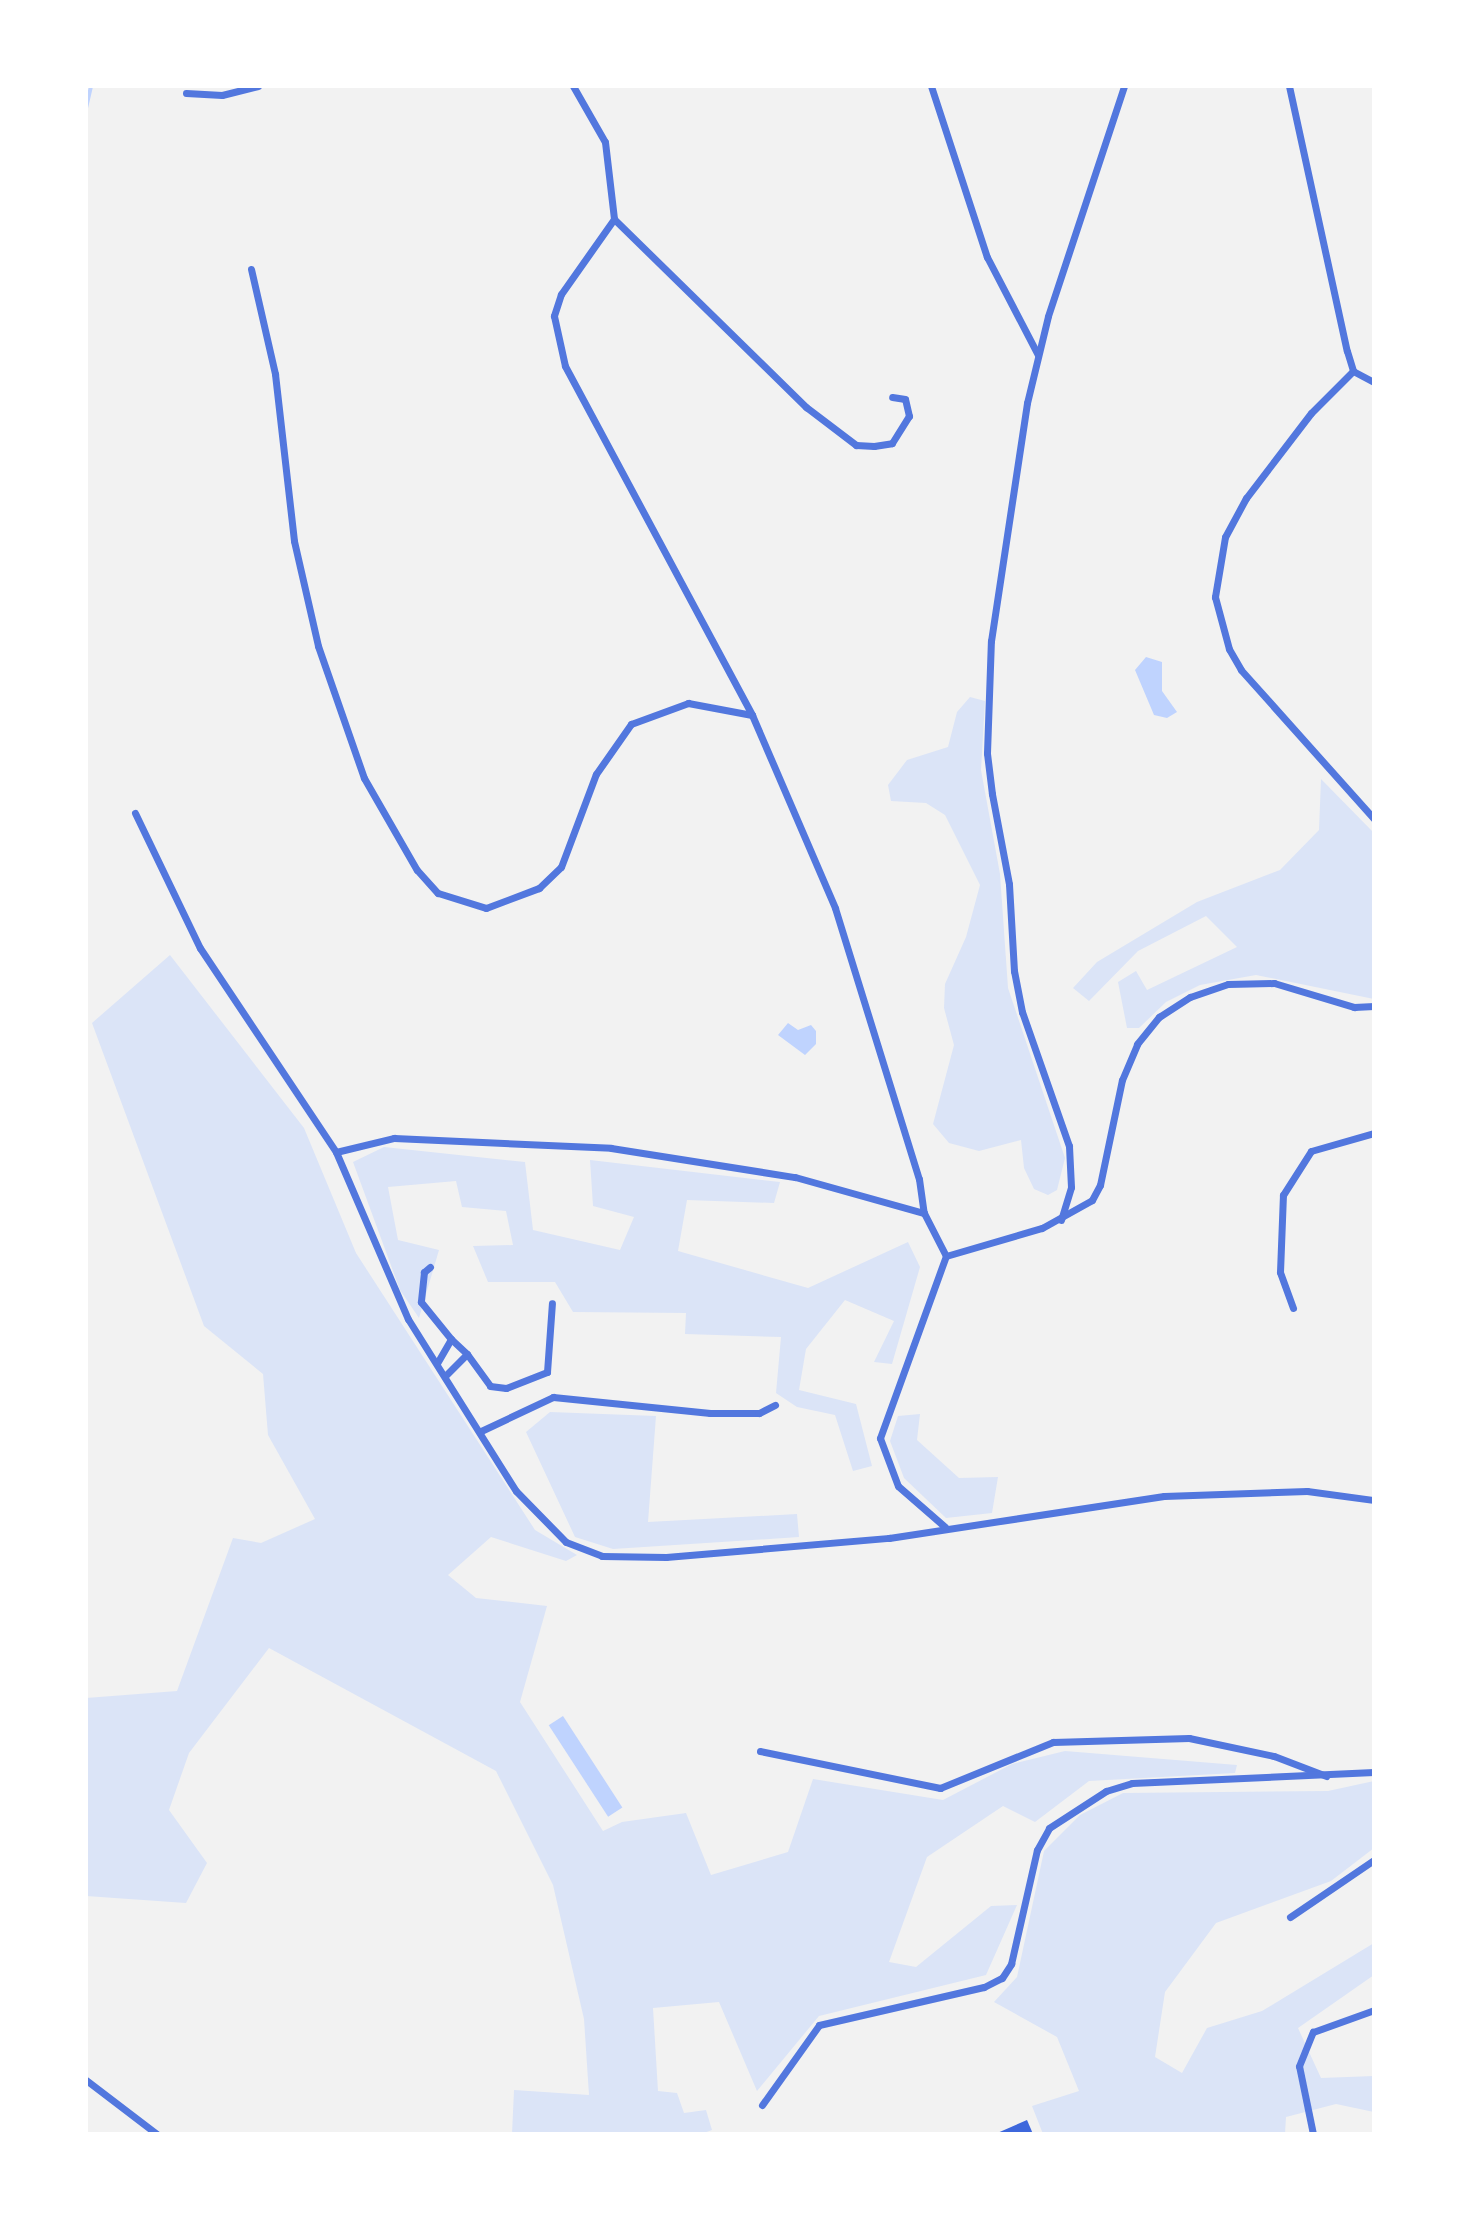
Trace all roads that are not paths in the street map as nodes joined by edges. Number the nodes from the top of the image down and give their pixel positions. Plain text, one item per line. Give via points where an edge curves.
1 (258, 86) edge
2 (573, 86) edge
3 (931, 86) edge
4 (1124, 86) edge
5 (1289, 86) edge
6 (186, 93) dead end
7 (614, 219) junction
8 (251, 269) dead end
9 (1038, 356) junction
10 (1353, 371) junction
11 (1374, 382) edge
12 (892, 397) dead end
13 (752, 715) junction
14 (135, 813) dead end
15 (1374, 819) edge
16 (1374, 1006) edge
17 (1374, 1133) edge
18 (336, 1152) junction
19 (924, 1213) junction
20 (1061, 1220) junction
21 (946, 1256) junction
22 (430, 1267) dead end
23 (552, 1303) dead end
24 (1293, 1308) dead end
25 (451, 1339) junction
26 (467, 1354) junction
27 (437, 1363) junction
28 (445, 1376) junction
29 (775, 1405) dead end
30 (481, 1431) junction
31 (1374, 1500) edge
32 (945, 1527) junction
33 (760, 1751) dead end
34 (1374, 1772) edge
35 (1329, 1777) junction
36 (1374, 1860) edge
37 (1290, 1917) dead end
38 (1374, 2010) edge
39 (86, 2080) edge
40 (762, 2105) dead end
41 (157, 2134) edge
42 (1313, 2134) edge

1 - 6 street via 222,95
2 - 7 street via 605,142
3 - 9 street via 987,257
4 - 9 street
5 - 10 street
7 - 12 street via 806,407 856,445 892,443 902,431 911,405
7 - 13 street via 561,294 554,316 565,366
8 - 13 street via 275,374 294,541 318,646 364,778 417,870 438,893 486,908 539,888 561,867 596,774 631,724 688,703
9 - 20 street via 991,641 987,753 1022,1012 1069,1146 1071,1187
10 - 11 street
10 - 15 street via 1311,413 1246,498 1225,537 1215,597 1229,649 1241,670
13 - 19 street via 835,908 919,1179
14 - 18 street via 200,948
16 - 20 street via 1354,1007 1274,983 1228,984 1190,997 1159,1017 1137,1044 1122,1080 1100,1185 1086,1206
17 - 24 street via 1311,1151 1283,1195 1280,1272
18 - 19 street via 394,1138 611,1148 795,1177
18 - 27 street via 378,1260
19 - 21 street
20 - 21 street
21 - 32 street via 880,1438 898,1486
22 - 25 street via 424,1272 421,1302
23 - 26 street via 547,1372 506,1388 490,1386
25 - 26 street
25 - 27 street
26 - 28 street
27 - 28 street
28 - 30 street
29 - 30 street via 759,1413 710,1413 553,1397
30 - 32 street via 545,1526 566,1542 602,1556 666,1557 832,1544
31 - 32 street via 1307,1491 1164,1496
33 - 35 street via 940,1788 1053,1742 1189,1738 1274,1756
34 - 35 street
35 - 40 street via 1132,1783 1070,1811 1049,1828 1037,1850 1011,1964 1002,1978 984,1987 819,2025
36 - 37 street
38 - 42 street via 1313,2032 1299,2066
39 - 41 street

